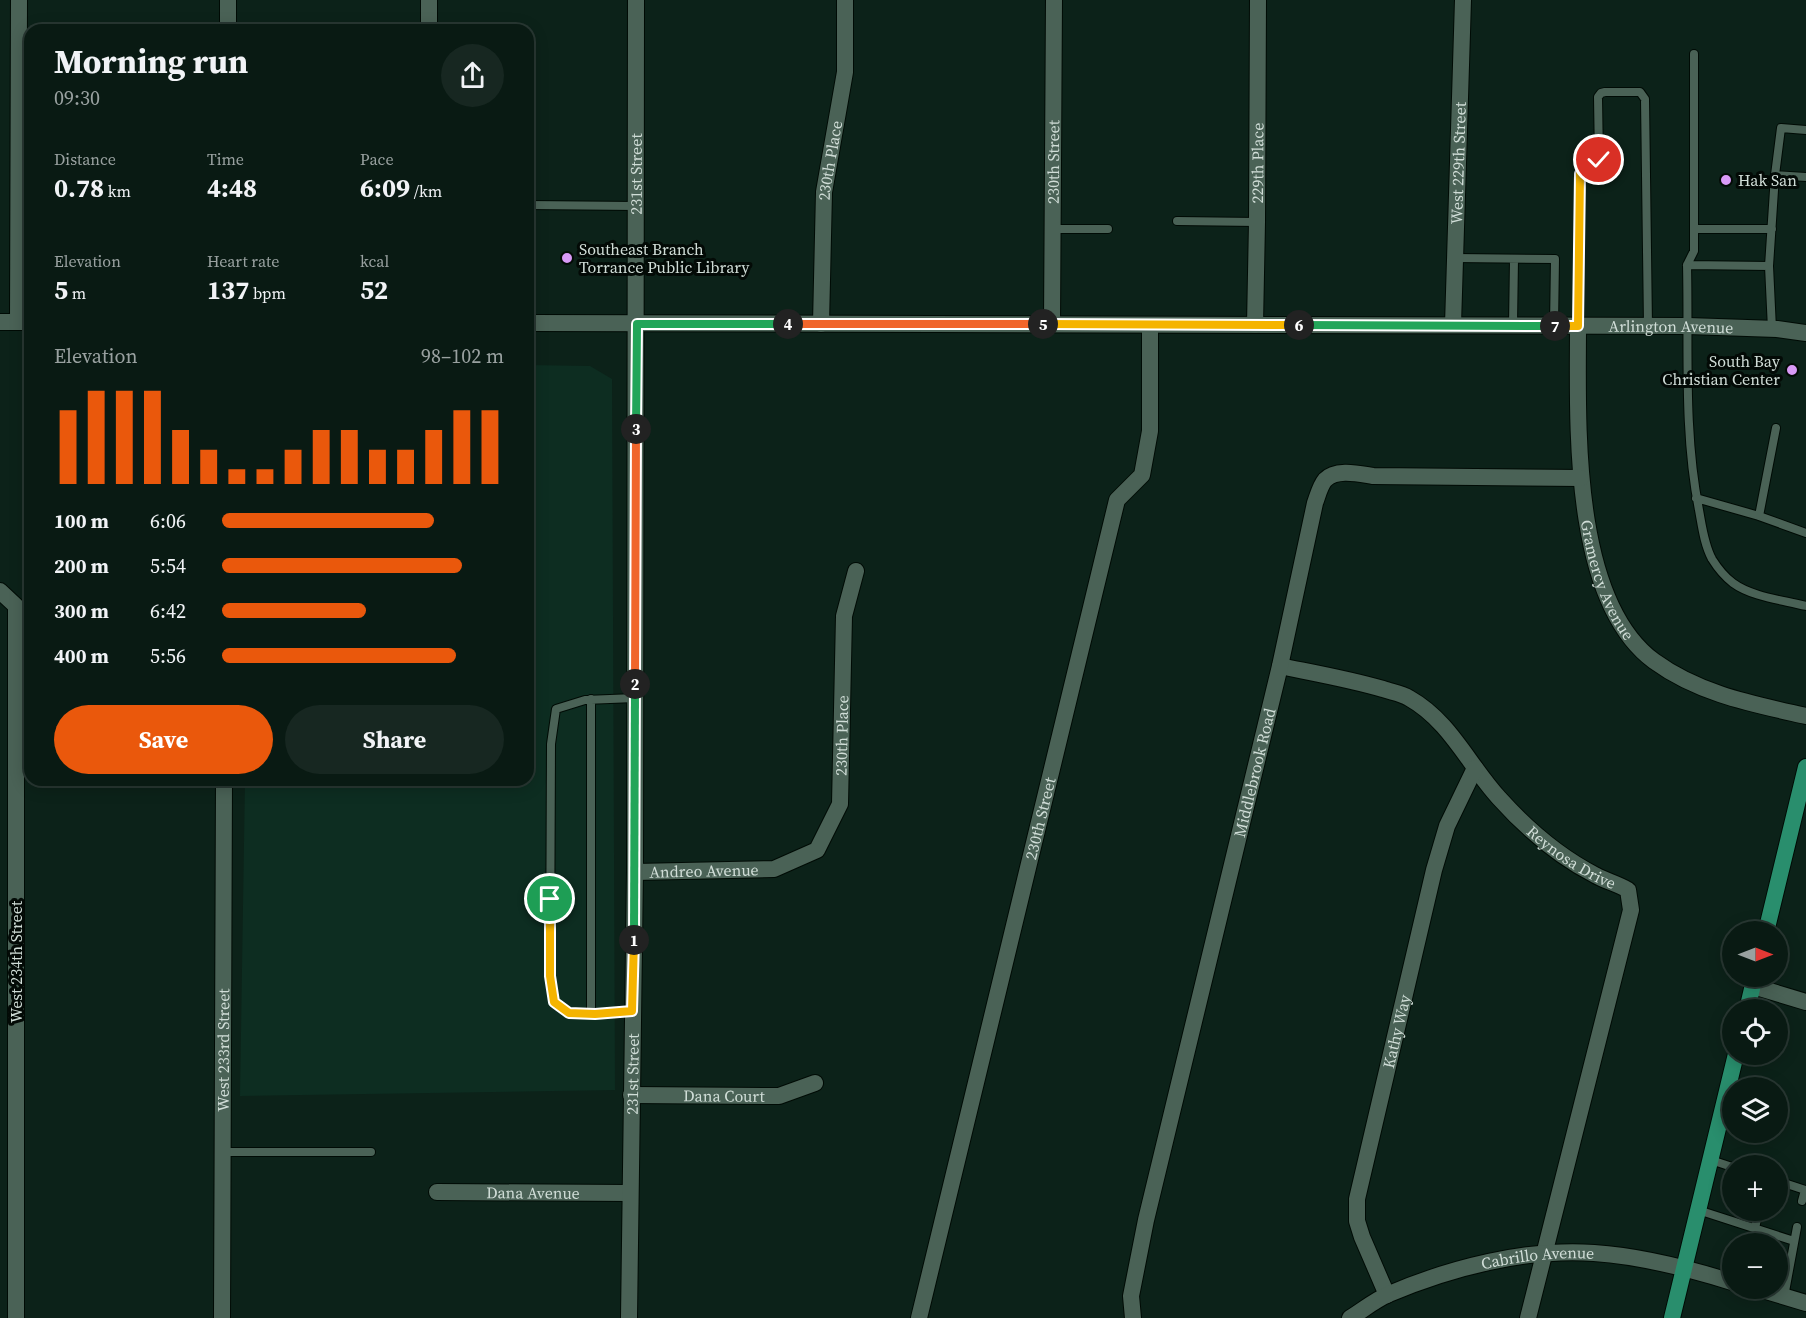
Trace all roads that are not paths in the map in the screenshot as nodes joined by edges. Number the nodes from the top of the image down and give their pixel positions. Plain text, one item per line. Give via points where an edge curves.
1 (19, 0) edge
2 (228, 0) edge
3 (429, 0) edge
4 (636, 0) edge
5 (846, 0) edge
6 (1054, 0) edge
7 (1258, 0) edge
8 (1462, 0) edge
9 (228, 24) edge
10 (429, 24) edge
11 (1694, 54) dead end
12 (1806, 130) edge
13 (1775, 175) junction
14 (1806, 177) edge
15 (24, 205) edge
16 (534, 205) edge
17 (637, 206) junction
18 (1177, 221) dead end
19 (1257, 222) junction
20 (1053, 229) junction
21 (1108, 229) dead end
22 (1694, 229) junction
23 (1772, 229) junction
24 (1455, 258) junction
25 (1514, 259) junction
26 (1687, 265) junction
27 (1769, 266) junction
28 (0, 322) edge
29 (24, 322) edge
30 (534, 323) edge
31 (637, 324) junction
32 (821, 324) junction
33 (1052, 324) junction
34 (1150, 325) junction
35 (1255, 325) junction
36 (1453, 325) junction
37 (1513, 325) junction
38 (1554, 326) junction
39 (1578, 326) junction
40 (1648, 326) junction
41 (1689, 326) junction
42 (1772, 329) junction
43 (1806, 333) edge
44 (1776, 428) dead end
45 (1581, 478) junction
46 (1696, 498) junction
47 (1760, 516) junction
48 (1806, 533) edge
49 (856, 571) dead end
50 (0, 591) edge
51 (1806, 606) edge
52 (1281, 666) junction
53 (635, 698) junction
54 (591, 699) junction
55 (1806, 716) edge
56 (1806, 767) edge
57 (1474, 768) junction
58 (224, 786) edge
59 (774, 869) joint
60 (635, 872) junction
61 (1769, 921) edge
62 (1769, 987) edge
63 (1806, 1002) edge
64 (632, 1011) junction
65 (591, 1013) junction
66 (1733, 1065) edge
67 (815, 1083) dead end
68 (631, 1095) junction
69 (222, 1152) junction
70 (370, 1152) dead end
71 (1711, 1160) junction
72 (1722, 1164) edge
73 (1788, 1184) edge
74 (437, 1192) dead end
75 (629, 1193) junction
76 (1802, 1202) dead end
77 (1698, 1210) junction
78 (1757, 1221) edge
79 (1797, 1227) dead end
80 (1755, 1228) junction
81 (1794, 1241) junction
82 (1544, 1253) junction
83 (1684, 1268) junction
84 (1788, 1275) edge
85 (1722, 1279) edge
86 (1387, 1294) junction
87 (1788, 1298) edge
88 (1806, 1303) edge
89 (16, 1318) edge
90 (222, 1318) edge
91 (629, 1318) edge
92 (919, 1318) edge
93 (1133, 1318) edge
94 (1350, 1318) edge
95 (1528, 1318) edge
96 (1672, 1318) edge

1 - 15 street
2 - 9 street
3 - 10 street
4 - 17 street, 231st Street
5 - 32 street, 230th Place via 845,72 824,192
6 - 20 street, 230th Street
7 - 19 street, 229th Place
8 - 24 street, West 229th Street
11 - 22 lane
12 - 13 lane via 1781,128
13 - 14 lane
13 - 23 lane
15 - 29 street
16 - 17 lane
17 - 31 street, 231st Street
18 - 19 lane
19 - 35 street, 229th Place
20 - 21 lane
20 - 33 street, 230th Street
22 - 23 lane
22 - 26 lane via 1694,251
23 - 27 lane
24 - 25 lane
24 - 36 street, West 229th Street
25 - 37 lane
25 - 38 lane via 1555,259
26 - 27 lane
26 - 41 lane
27 - 42 lane
28 - 29 street
30 - 31 street, Arlington Avenue
31 - 32 street, Arlington Avenue
31 - 53 street, 231st Street
32 - 33 street, Arlington Avenue
33 - 34 street, Arlington Avenue
34 - 35 street, Arlington Avenue
34 - 92 street, 230th Street via 1150,432 1142,475 1117,500
35 - 36 street, Arlington Avenue
36 - 37 street, Arlington Avenue
37 - 38 street, Arlington Avenue
38 - 39 street, Arlington Avenue
39 - 40 street, Arlington Avenue
39 - 40 lane via 1580,174 1599,160 1598,97 1605,92 1640,92 1645,99
39 - 45 street, Gramercy Avenue
40 - 41 street, Arlington Avenue
41 - 42 street, Arlington Avenue
41 - 46 lane via 1689,410
42 - 43 street, Arlington Avenue
44 - 47 lane
45 - 52 street, Middlebrook Road via 1355,473 1330,476 1323,482 1315,502
45 - 55 street, Gramercy Avenue via 1602,584 1630,639 1653,660 1706,690
46 - 47 lane
46 - 51 lane via 1705,541 1720,571 1747,591
47 - 48 lane
49 - 59 street, 230th Place via 844,616 840,804 817,850
50 - 89 street, West 234th Street via 16,606
52 - 57 street, Reynosa Drive via 1407,696 1447,728
52 - 93 street, Middlebrook Road via 1144,1230 1131,1296
53 - 54 lane
53 - 60 street, 231st Street
54 - 65 lane
54 - 65 lane via 556,709 551,744 550,941 554,1002 569,1013
56 - 61 main road
57 - 82 street, Reynosa Drive via 1528,827 1595,875 1628,890 1630,899 1631,910
57 - 86 street, Kathy Way via 1447,826 1434,870 1357,1199 1362,1238
58 - 69 street, West 233rd Street
59 - 60 street, Andreo Avenue
60 - 64 street, 231st Street
62 - 63 street
64 - 65 lane
64 - 68 street, 231st Street
66 - 71 main road
67 - 68 street, Dana Court via 778,1096
68 - 75 street, 231st Street
69 - 70 lane
69 - 90 street, West 233rd Street
71 - 72 lane
71 - 77 main road
73 - 76 lane via 1804,1190
74 - 75 street, Dana Avenue
75 - 91 street, 231st Street
77 - 80 lane
77 - 83 main road
78 - 80 lane
79 - 81 lane
80 - 81 lane
81 - 84 lane
82 - 83 street, Cabrillo Avenue via 1635,1257
82 - 86 street, Cabrillo Avenue via 1498,1260
82 - 95 street, Reynosa Drive
83 - 85 street, Cabrillo Avenue
83 - 96 main road
86 - 94 street, Cabrillo Avenue
87 - 88 street

